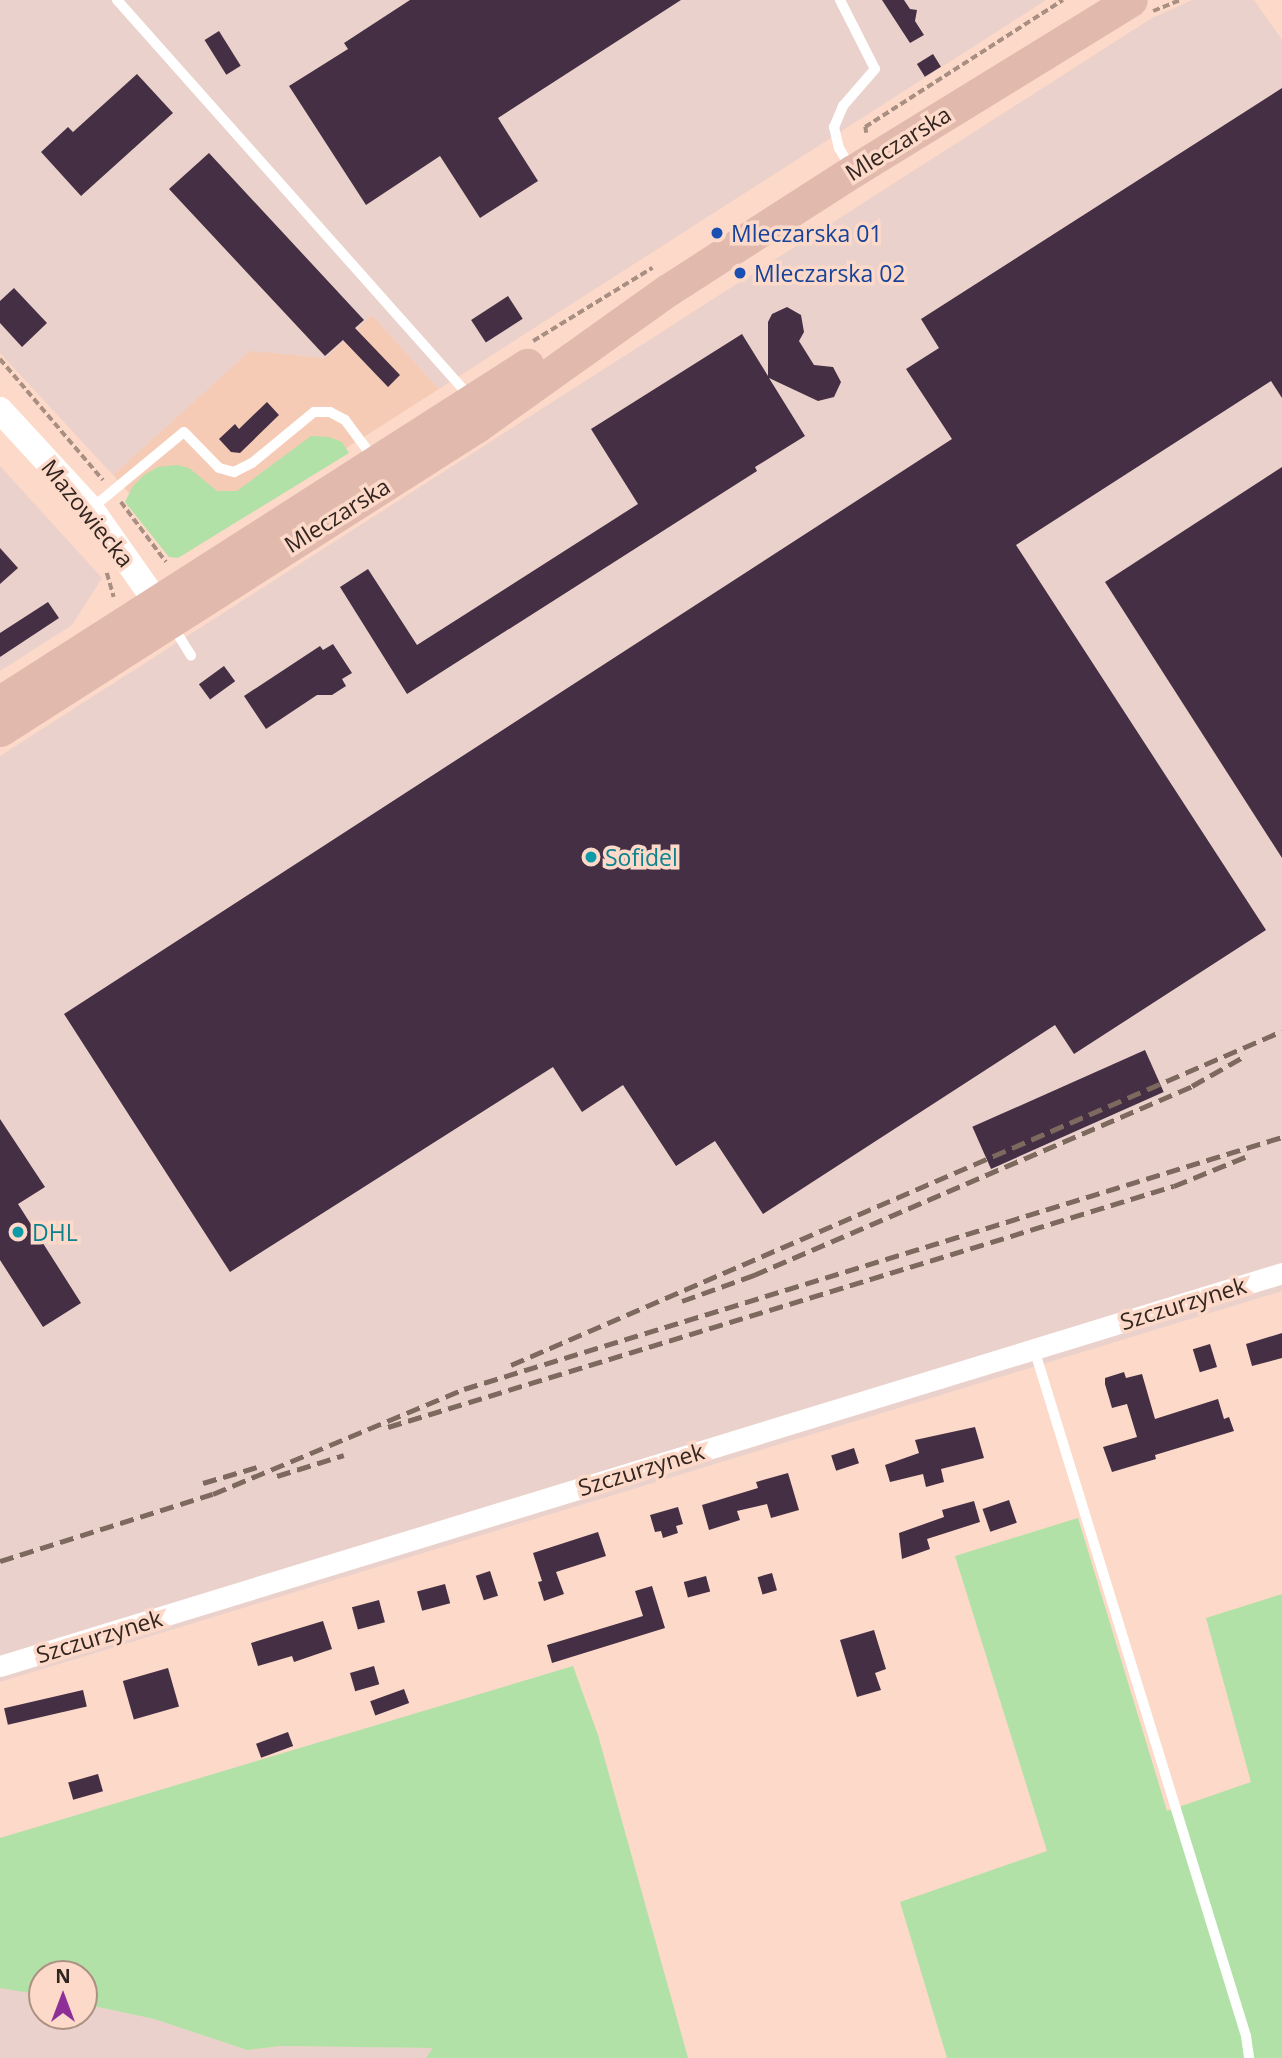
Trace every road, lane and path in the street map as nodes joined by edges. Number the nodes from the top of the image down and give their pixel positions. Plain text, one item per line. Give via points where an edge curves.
1 (117, 0) edge
2 (840, 0) edge
3 (1063, 0) edge
4 (1131, 0) edge
5 (866, 135) dead end
6 (853, 171) junction
7 (668, 290) junction
8 (0, 359) edge
9 (472, 400) junction
10 (0, 410) edge
11 (383, 471) junction
12 (113, 491) junction
13 (91, 509) junction
14 (104, 561) dead end
15 (166, 562) dead end
16 (114, 597) dead end
17 (163, 611) junction
18 (191, 655) dead end
19 (0, 702) edge
20 (0, 730) edge
21 (1282, 1273) edge
22 (1034, 1349) junction
23 (0, 1666) edge
24 (1249, 2058) edge

1 - 9 lane
2 - 6 lane via 875,68 843,106 834,127 839,148
3 - 5 path via 864,127
4 - 6 main road, Mleczarska
6 - 7 main road, Mleczarska
7 - 9 main road, Mleczarska via 525,365
7 - 11 main road, Mleczarska via 477,426
8 - 12 path
9 - 11 main road, Mleczarska
10 - 13 street, Mazowiecka
11 - 12 lane via 345,420 330,412 314,412 252,463 234,472 219,468 184,432
11 - 17 main road, Mleczarska
12 - 13 lane
12 - 15 path
13 - 17 street, Mazowiecka
14 - 16 path
17 - 18 lane
17 - 19 main road, Mleczarska
17 - 20 main road, Mleczarska
21 - 22 street, Szczurzynek
22 - 23 street, Szczurzynek
22 - 24 lane via 1246,2036

